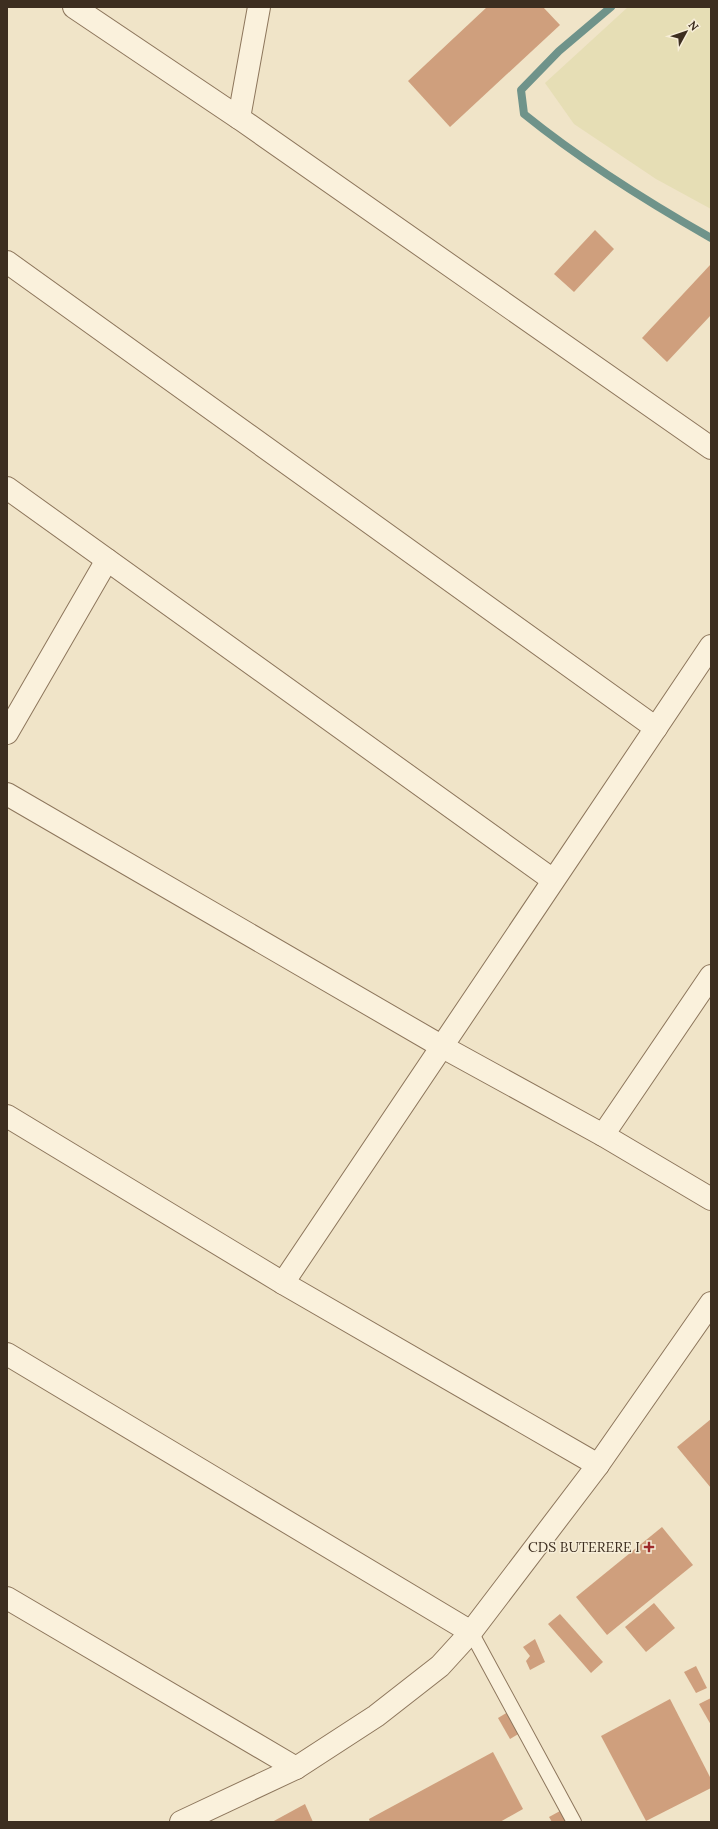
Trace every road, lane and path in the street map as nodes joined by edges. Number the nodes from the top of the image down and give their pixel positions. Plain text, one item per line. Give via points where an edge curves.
1 (74, 7) edge
2 (259, 7) edge
3 (239, 118) junction
4 (7, 262) edge
5 (711, 448) edge
6 (7, 488) edge
7 (107, 560) junction
8 (711, 646) edge
9 (656, 728) junction
10 (7, 732) edge
11 (7, 794) edge
12 (553, 880) junction
13 (711, 976) edge
14 (441, 1046) junction
15 (7, 1116) edge
16 (603, 1135) junction
17 (711, 1199) edge
18 (283, 1283) junction
19 (711, 1303) edge
20 (7, 1354) edge
21 (598, 1465) junction
22 (7, 1598) edge
23 (471, 1632) junction
24 (296, 1768) junction
25 (180, 1822) edge
26 (574, 1822) edge

1 - 3 street
2 - 3 street
3 - 5 street
4 - 9 street
6 - 7 street
7 - 10 street
7 - 12 street
8 - 9 street
9 - 12 street
11 - 14 street
12 - 14 street
13 - 16 street
14 - 16 street
14 - 18 street
15 - 18 street
16 - 17 street
18 - 21 street
19 - 21 street
20 - 23 street
21 - 23 street
22 - 24 street
23 - 24 street via 440,1666 388,1707
23 - 26 lane
24 - 25 street

